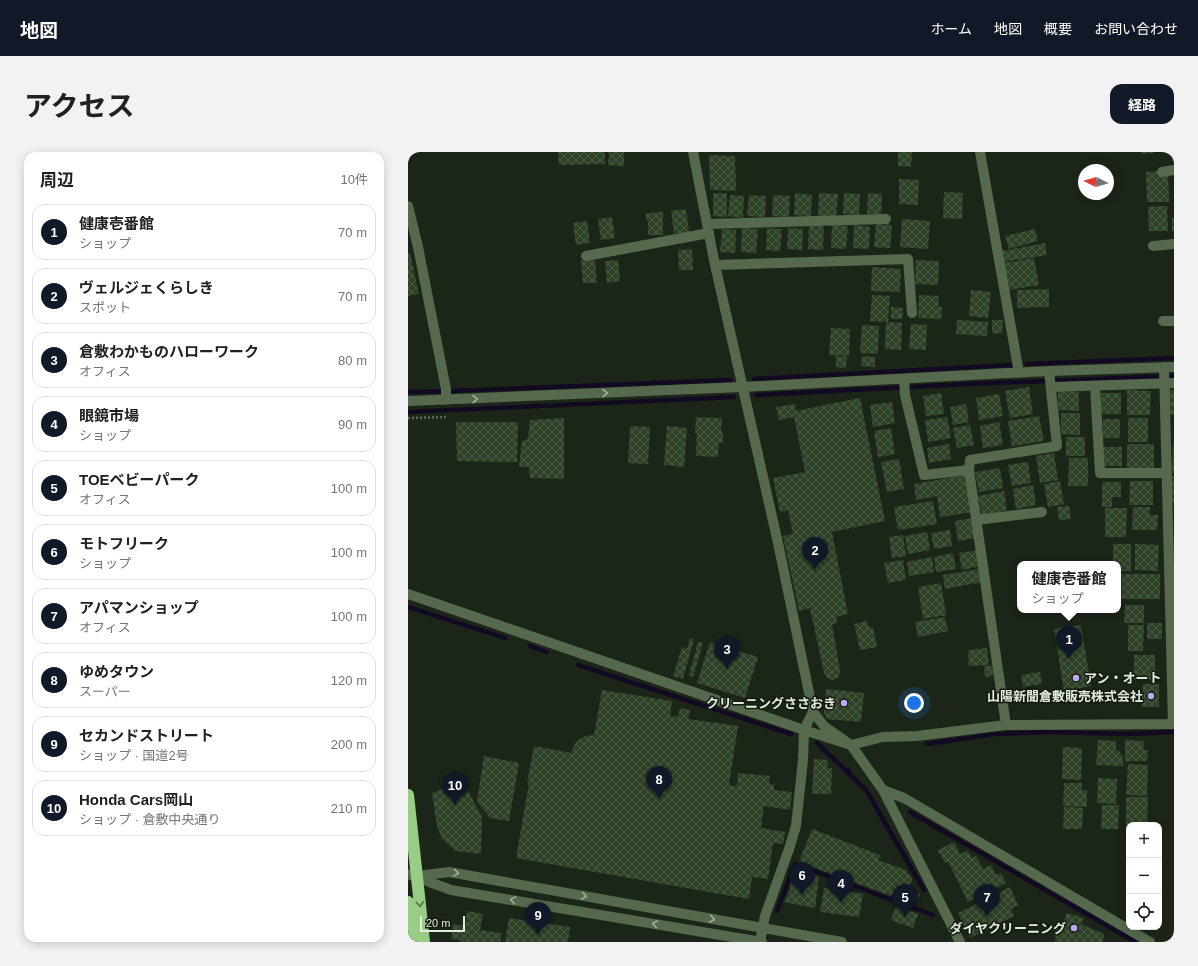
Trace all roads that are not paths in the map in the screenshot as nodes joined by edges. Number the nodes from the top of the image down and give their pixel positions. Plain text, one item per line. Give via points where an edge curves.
1 (693, 152) edge
2 (980, 152) edge
3 (1174, 170) edge
4 (1162, 172) dead end
5 (408, 206) edge
6 (886, 219) dead end
7 (708, 229) junction
8 (1174, 244) edge
9 (1153, 246) dead end
10 (586, 256) dead end
11 (715, 265) junction
12 (912, 313) dead end
13 (1163, 321) dead end
14 (1174, 321) edge
15 (1020, 373) junction
16 (1168, 375) edge
17 (1050, 380) junction
18 (904, 385) junction
19 (1095, 386) junction
20 (742, 387) junction
21 (446, 394) junction
22 (408, 401) edge
23 (969, 470) junction
24 (1167, 473) junction
25 (1042, 512) dead end
26 (976, 520) junction
27 (1171, 537) edge
28 (408, 594) edge
29 (813, 712) junction
30 (1174, 724) edge
31 (1006, 725) junction
32 (804, 730) junction
33 (851, 745) junction
34 (883, 790) junction
35 (408, 795) edge
36 (413, 875) edge
37 (408, 902) edge
38 (762, 928) junction
39 (412, 942) edge
40 (424, 942) edge
41 (761, 942) edge
42 (842, 942) edge
43 (960, 942) edge
44 (1150, 942) edge

1 - 7 street
2 - 15 street
3 - 4 street
5 - 21 street
6 - 7 street
7 - 10 street
7 - 11 street
8 - 9 street
11 - 12 street via 908,259
11 - 20 street
13 - 14 street
15 - 17 street
15 - 18 street
16 - 17 street
16 - 19 street
16 - 24 street
17 - 19 street
17 - 23 street via 1057,446 970,460
18 - 20 street
18 - 23 street via 924,475
19 - 24 street via 1100,473
21 -> 20 street
20 - 29 street
21 - 22 street
23 - 26 street
24 - 27 street
25 - 26 street
26 - 31 street
27 - 30 street
28 - 32 street
29 - 32 street
29 - 33 street via 824,726
30 - 31 street
31 - 33 street via 917,736 883,737
32 - 33 street
32 - 38 street via 796,826
33 - 34 street
34 - 43 street
34 - 44 street via 904,798
35 - 36 highway
36 -> 38 street via 449,872
36 -> 40 highway
41 -> 36 street via 451,890
37 - 39 highway
38 - 41 street
38 - 42 street

